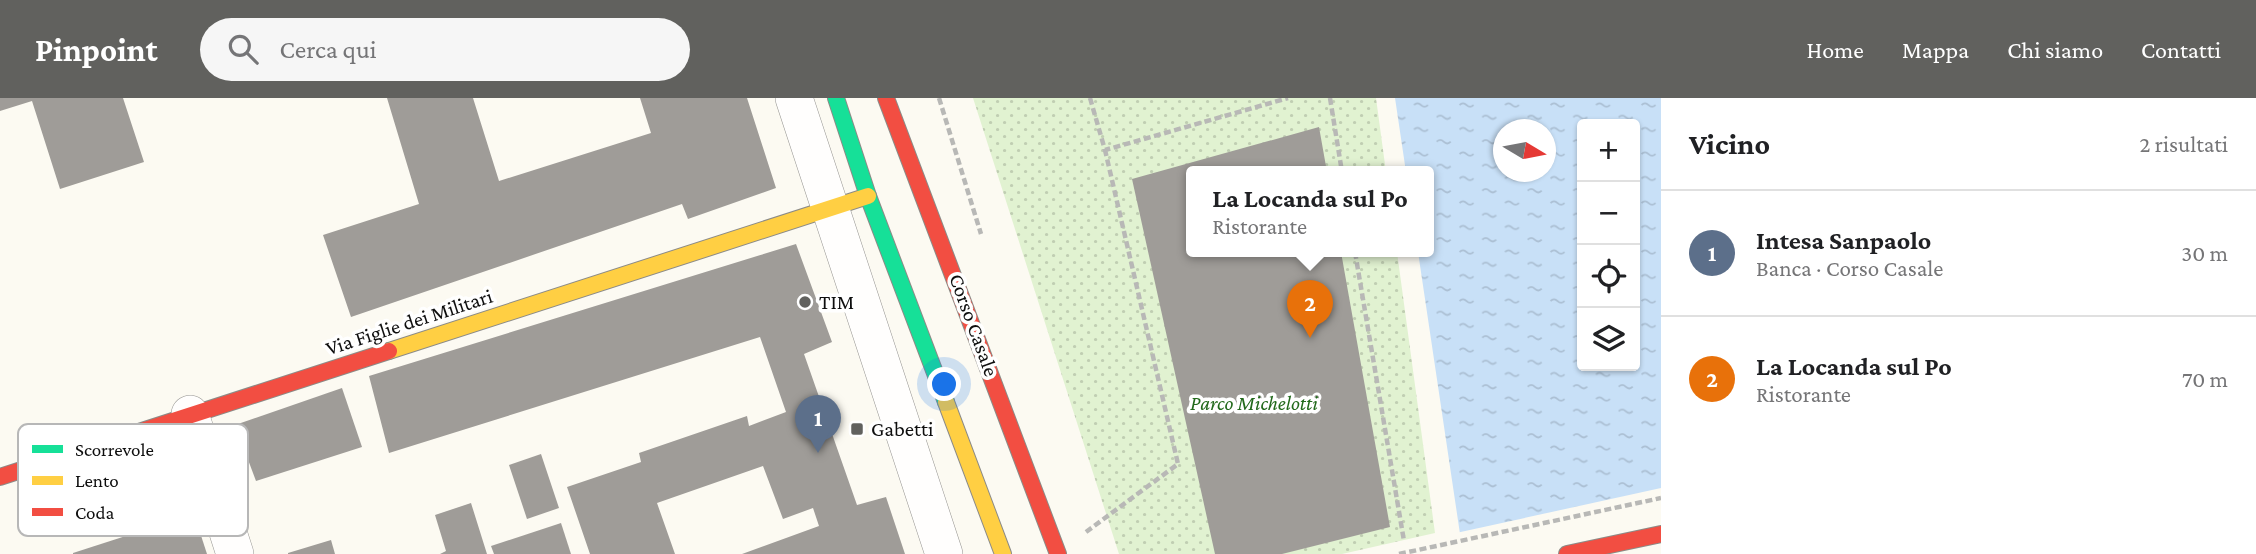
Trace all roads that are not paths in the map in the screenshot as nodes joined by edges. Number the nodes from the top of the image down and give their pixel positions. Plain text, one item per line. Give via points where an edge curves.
1 (794, 98) edge
2 (836, 98) edge
3 (886, 98) edge
4 (868, 196) junction
5 (832, 209) junction
6 (190, 414) junction
7 (160, 424) edge
8 (193, 424) edge
9 (18, 471) edge
10 (0, 477) edge
11 (1661, 534) edge
12 (229, 536) edge
13 (235, 554) edge
14 (944, 554) edge
15 (1003, 554) edge
16 (1058, 554) edge
17 (1567, 554) edge

1 - 5 street
2 - 4 main road
3 - 16 main road, Corso Casale
4 - 5 main road
4 - 15 main road
5 - 6 main road, Via Figlie dei Militari
5 - 14 street
6 - 7 main road, Via Figlie dei Militari
6 - 8 street
9 - 10 main road, Via Figlie dei Militari
11 - 17 main road
12 - 13 street

